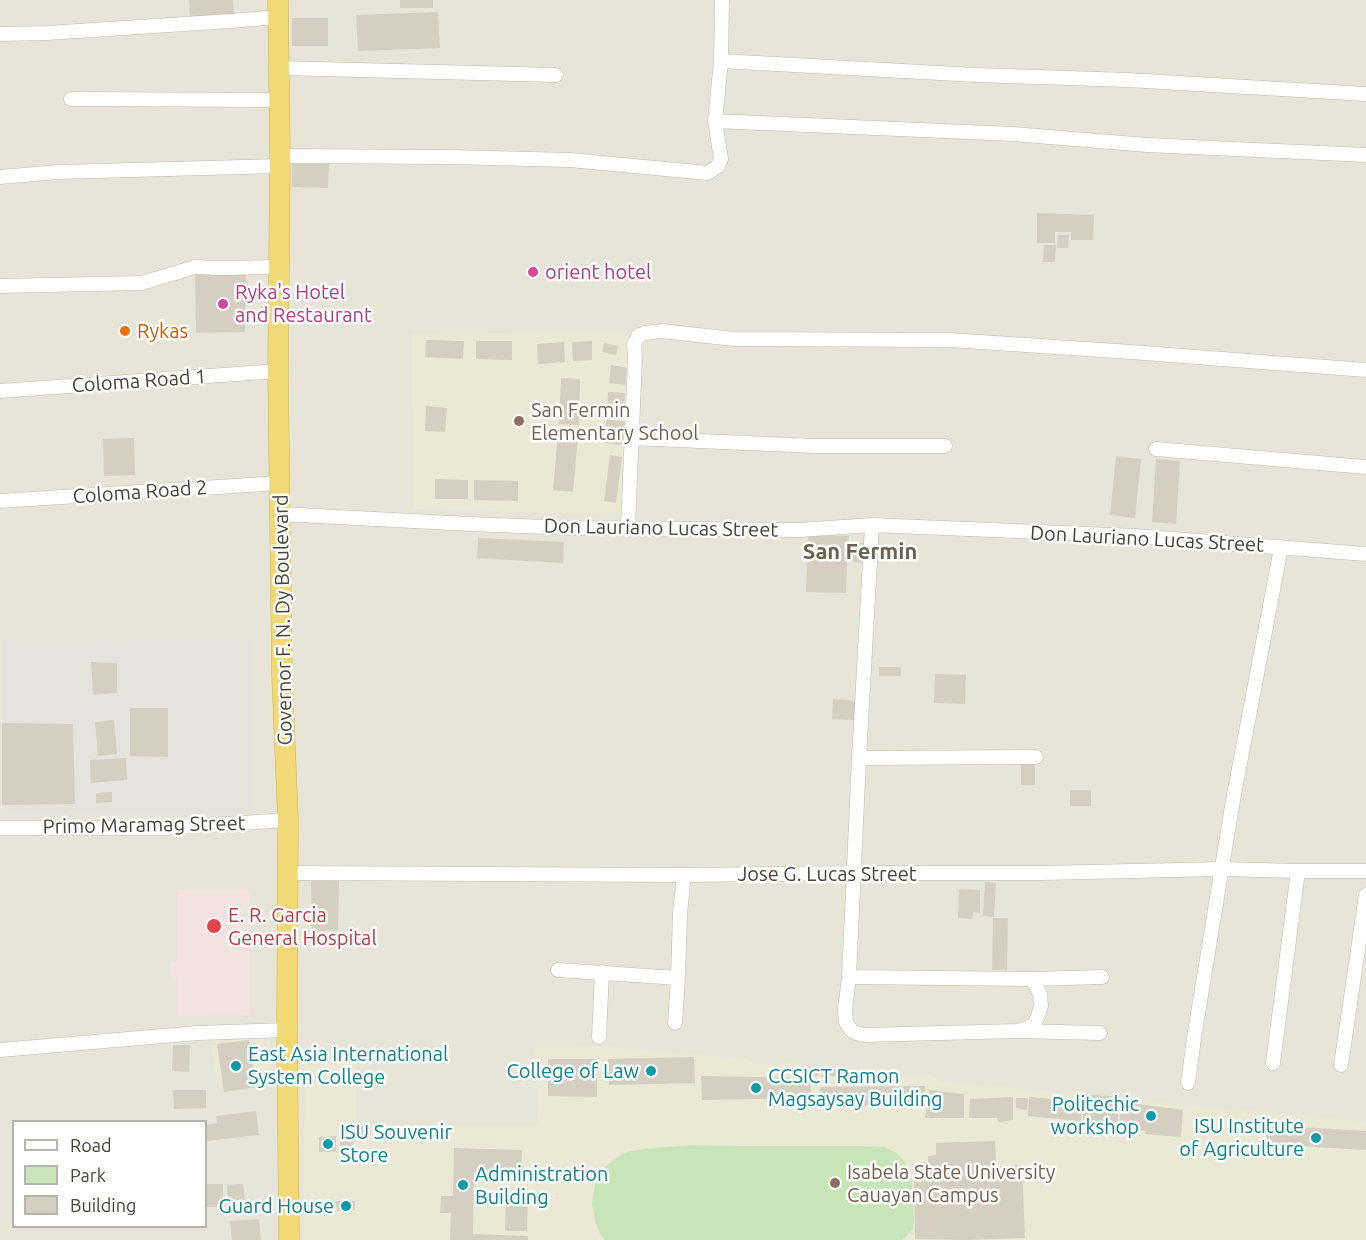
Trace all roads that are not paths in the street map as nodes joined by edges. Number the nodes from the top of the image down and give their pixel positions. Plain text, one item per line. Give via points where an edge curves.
1 (722, 0) edge
2 (278, 8) edge
3 (0, 34) edge
4 (721, 61) junction
5 (279, 68) junction
6 (556, 75) dead end
7 (1366, 94) edge
8 (71, 99) dead end
9 (280, 100) junction
10 (715, 121) junction
11 (1366, 155) edge
12 (280, 161) junction
13 (0, 177) edge
14 (279, 267) junction
15 (0, 286) edge
16 (1366, 370) edge
17 (278, 371) junction
18 (0, 392) edge
19 (632, 438) junction
20 (945, 446) dead end
21 (1156, 449) dead end
22 (1366, 468) edge
23 (280, 483) junction
24 (0, 501) edge
25 (280, 514) junction
26 (872, 525) junction
27 (628, 527) junction
28 (1281, 548) junction
29 (1366, 554) edge
30 (1036, 757) dead end
31 (859, 758) junction
32 (288, 820) junction
33 (0, 828) edge
34 (1222, 869) junction
35 (1366, 870) edge
36 (1298, 871) junction
37 (288, 873) junction
38 (853, 873) junction
39 (684, 875) junction
40 (1366, 895) edge
41 (558, 970) dead end
42 (602, 972) junction
43 (849, 977) junction
44 (1102, 977) dead end
45 (678, 978) junction
46 (1032, 979) junction
47 (675, 1023) dead end
48 (287, 1030) junction
49 (1018, 1031) junction
50 (1100, 1032) dead end
51 (599, 1037) dead end
52 (0, 1050) edge
53 (1274, 1063) dead end
54 (1341, 1065) dead end
55 (1188, 1083) dead end
56 (289, 1240) edge

1 - 4 street
2 - 3 street via 231,21
2 - 5 highway, Governor F. N. Dy Boulevard
4 - 7 street
4 - 10 street
5 - 6 street
5 - 9 highway, Governor F. N. Dy Boulevard
8 - 9 street
9 - 12 highway, Governor F. N. Dy Boulevard
10 - 11 street
10 - 12 street via 721,159 708,172 570,160 452,157
12 - 13 street
12 - 14 highway, Governor F. N. Dy Boulevard
14 - 15 street via 195,267 142,283
14 - 17 highway, Governor F. N. Dy Boulevard
16 - 19 street via 950,340 734,339 661,331 638,336 634,344
17 - 18 street, Coloma Road 1
17 - 23 highway, Governor F. N. Dy Boulevard
19 - 20 street via 815,446
19 - 27 street
21 - 22 street
23 - 24 street, Coloma Road 2
23 - 25 highway, Governor F. N. Dy Boulevard
25 - 27 street, Don Lauriano Lucas Street via 571,528
25 - 32 highway, Governor F. N. Dy Boulevard
26 - 27 street, Don Lauriano Lucas Street via 799,530
26 - 28 street, Don Lauriano Lucas Street
26 - 31 street
28 - 29 street, Don Lauriano Lucas Street
28 - 34 street
30 - 31 street
31 - 38 street
32 - 33 street, Primo Maramag Street via 164,828
32 - 37 highway, Governor F. N. Dy Boulevard
34 - 36 street, Jose G. Lucas Street
34 - 38 street, Jose G. Lucas Street
34 - 55 street
35 - 36 street, Jose G. Lucas Street
36 - 53 street
37 - 39 street, Jose G. Lucas Street
37 - 48 highway, Governor F. N. Dy Boulevard
38 - 39 street, Jose G. Lucas Street
38 - 43 street
39 - 45 street
40 - 54 street
41 - 42 street
42 - 45 street
42 - 51 street
43 - 46 street
43 - 49 street via 846,1022 856,1033
44 - 46 street
45 - 47 street
46 - 49 street via 1041,1006 1034,1024
48 - 52 street via 198,1033
48 - 56 highway, Governor F. N. Dy Boulevard
49 - 50 street

